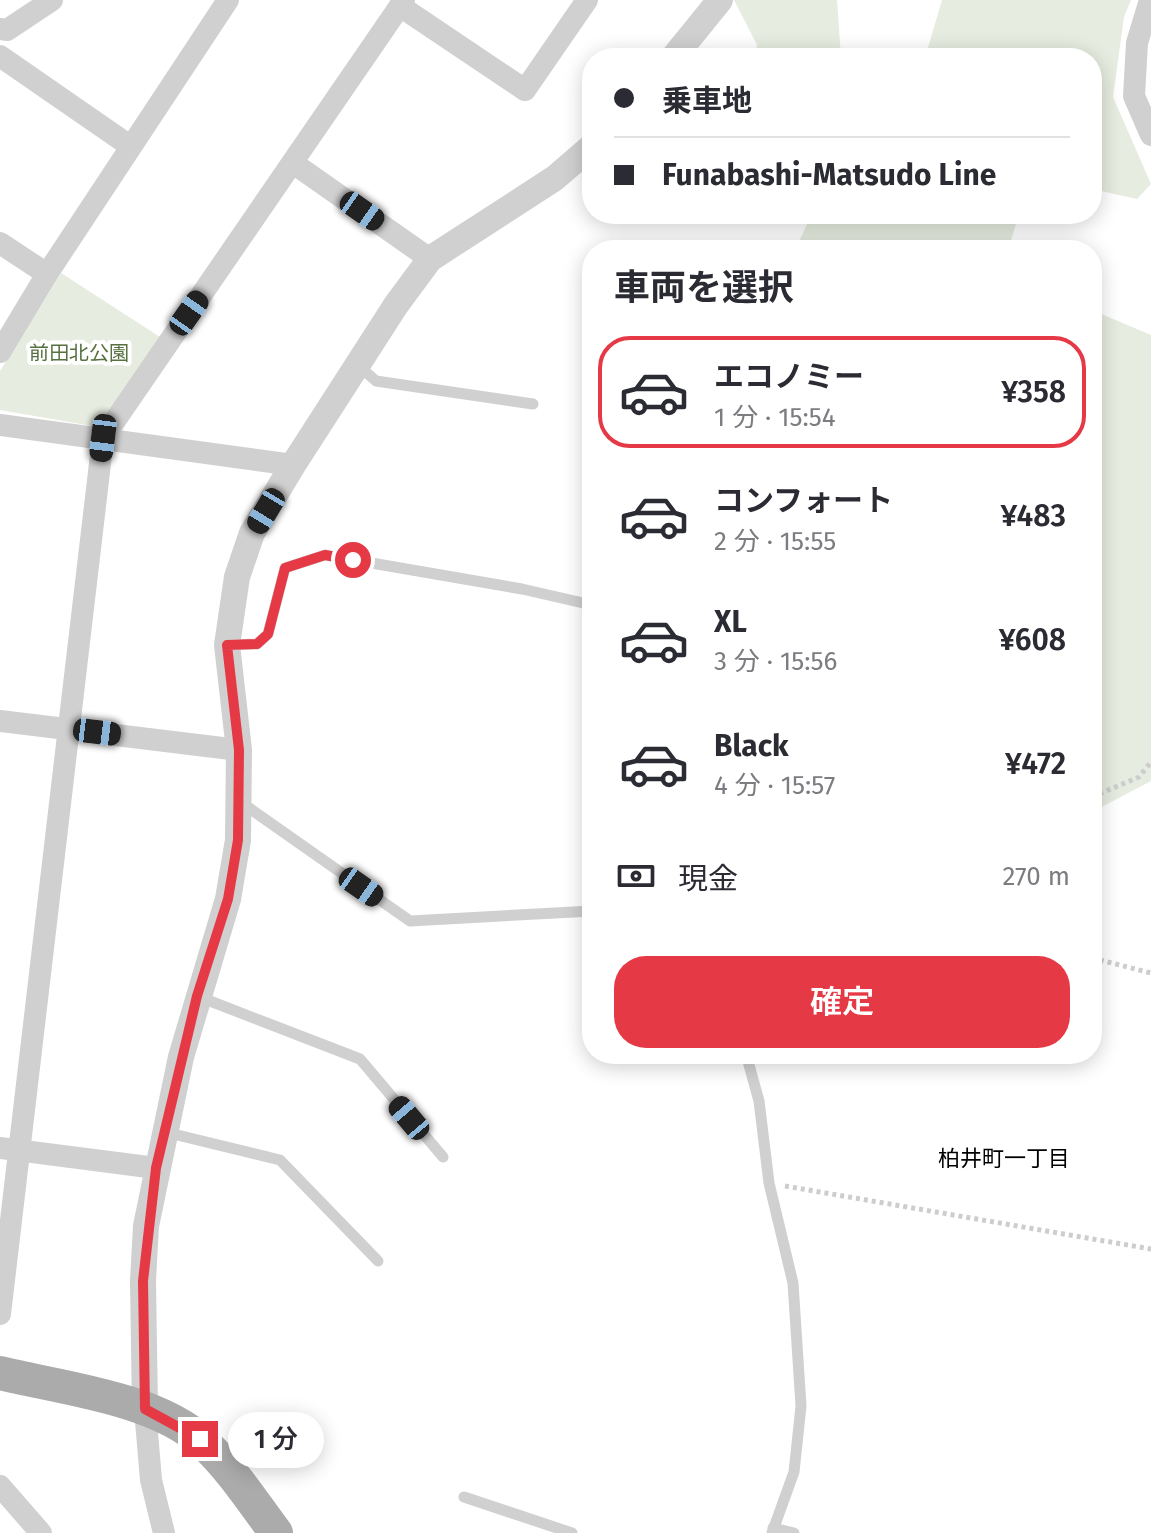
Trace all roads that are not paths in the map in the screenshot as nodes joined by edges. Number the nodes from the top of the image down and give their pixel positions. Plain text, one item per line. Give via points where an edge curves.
1 (52, 0) edge
2 (228, 0) edge
3 (587, 0) edge
4 (720, 0) edge
5 (1150, 0) edge
6 (402, 3) edge
7 (0, 29) edge
8 (681, 48) edge
9 (0, 56) edge
10 (1151, 135) edge
11 (130, 146) junction
12 (582, 155) edge
13 (293, 163) junction
14 (0, 243) edge
15 (430, 259) junction
16 (47, 274) junction
17 (0, 352) edge
18 (358, 365) junction
19 (533, 404) dead end
20 (0, 425) edge
21 (103, 438) junction
22 (293, 465) junction
23 (582, 603) edge
24 (227, 645) junction
25 (0, 721) edge
26 (68, 728) junction
27 (239, 750) junction
28 (240, 802) junction
29 (582, 912) edge
30 (197, 996) junction
31 (749, 1064) edge
32 (164, 1132) junction
33 (10, 1149) edge
34 (443, 1157) dead end
35 (156, 1168) junction
36 (378, 1261) dead end
37 (0, 1314) edge
38 (0, 1373) edge
39 (145, 1409) junction
40 (0, 1486) edge
41 (464, 1497) dead end
42 (773, 1531) edge
43 (41, 1533) edge
44 (164, 1533) edge
45 (276, 1533) edge
46 (572, 1533) edge
47 (794, 1533) edge

1 - 7 street via 7,30
2 - 11 street
3 - 6 street via 525,90
4 - 8 street
5 - 10 street via 1137,43 1134,96
6 - 13 street
9 - 11 street
11 - 16 street
12 - 15 street
13 - 15 street
13 - 21 street
14 - 16 street
15 - 18 street
16 - 17 street
18 - 19 lane via 376,381
18 - 22 street
20 - 21 street
21 - 22 street
21 - 26 street
22 - 24 street via 252,533 237,577
23 - 24 lane via 325,555 285,568 268,634 257,644
24 - 27 street
25 - 26 street
26 - 27 street
26 - 33 street
27 - 28 street
28 - 29 lane via 410,921
28 - 30 street via 228,899
30 - 32 street
30 - 34 lane via 360,1059
31 - 42 lane via 793,1283 801,1406 794,1472
32 - 35 street
32 - 36 lane via 280,1160
33 - 35 street
33 - 37 street
35 - 39 street via 143,1281
38 - 39 main road
39 - 44 street via 151,1480
39 - 45 main road via 200,1439
40 - 43 street
41 - 46 lane
42 - 47 lane

